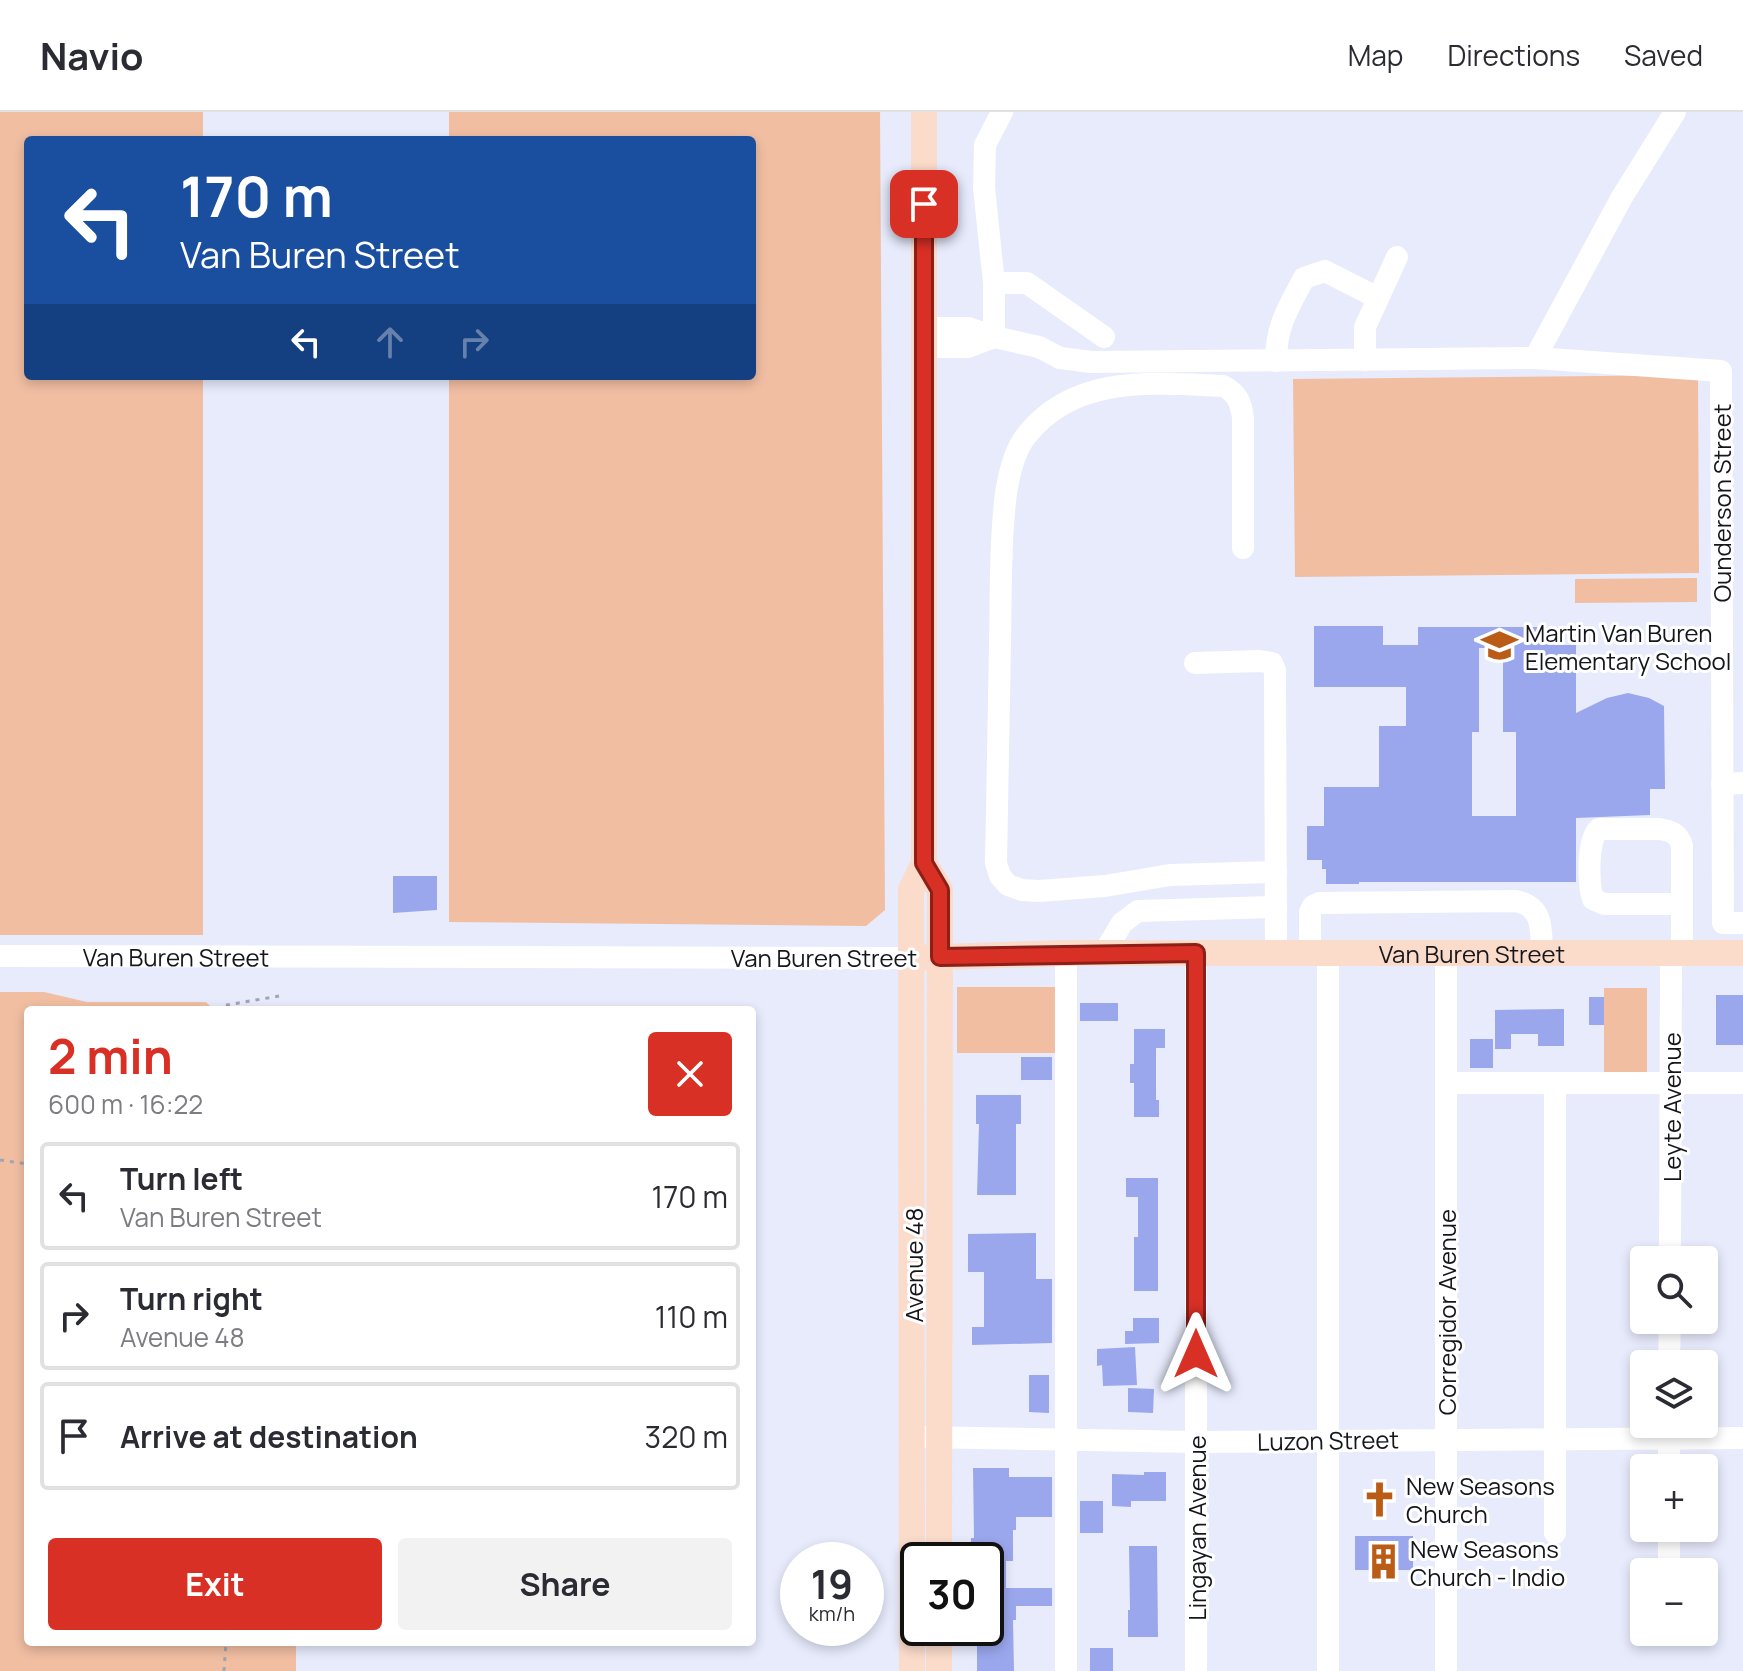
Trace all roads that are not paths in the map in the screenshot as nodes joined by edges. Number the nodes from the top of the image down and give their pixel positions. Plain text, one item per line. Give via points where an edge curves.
1 (924, 112) edge
2 (1002, 112) edge
3 (1675, 112) edge
4 (1397, 257) dead end
5 (994, 283) junction
6 (1378, 298) junction
7 (924, 337) junction
8 (994, 337) junction
9 (1104, 337) dead end
10 (1535, 358) junction
11 (1365, 360) junction
12 (1276, 361) junction
13 (1243, 548) dead end
14 (1195, 663) dead end
15 (1733, 784) edge
16 (924, 863) junction
17 (1276, 872) junction
18 (1139, 880) junction
19 (1682, 904) junction
20 (1276, 907) junction
21 (1151, 909) junction
22 (1126, 918) junction
23 (1733, 923) edge
24 (1066, 953) junction
25 (1104, 953) junction
26 (1196, 953) junction
27 (1276, 953) junction
28 (1446, 953) junction
29 (1542, 953) junction
30 (1677, 953) junction
31 (1743, 953) edge
32 (1319, 954) junction
33 (0, 956) edge
34 (940, 957) junction
35 (912, 958) junction
36 (1446, 1083) junction
37 (1555, 1083) junction
38 (1671, 1083) junction
39 (1743, 1083) edge
40 (1670, 1246) edge
41 (1630, 1434) edge
42 (1718, 1436) edge
43 (912, 1437) junction
44 (939, 1437) junction
45 (1446, 1438) junction
46 (1743, 1438) edge
47 (1066, 1439) junction
48 (1555, 1439) junction
49 (1328, 1440) junction
50 (1196, 1442) junction
51 (1555, 1533) dead end
52 (939, 1542) edge
53 (939, 1646) edge
54 (912, 1671) edge
55 (939, 1671) edge
56 (1066, 1671) edge
57 (1196, 1671) edge
58 (1328, 1671) edge
59 (1446, 1671) edge

1 - 7 main road, Avenue 48
2 - 5 street via 985,145
3 - 10 street via 1622,197
4 - 6 street
5 - 8 street
5 - 9 street via 1027,283
6 - 11 street via 1365,327
6 - 12 street via 1325,271 1304,278 1282,320
7 - 8 street via 968,328
7 - 16 main road, Avenue 48
8 - 12 street via 1091,362
10 - 11 street
10 - 15 street, Ounderson Street via 1721,371
11 - 12 street
13 - 18 street via 1243,418 1238,397 1223,386 1121,384 1097,389 1047,417 1026,436 1014,458 1006,492 996,863 1008,885 1022,890
14 - 17 street via 1259,661 1272,663 1275,670
15 - 23 street, Ounderson Street
16 - 34 main road, Avenue 48 via 940,890
16 - 35 main road, Avenue 48 via 911,890
17 - 18 street
17 - 20 street
18 - 21 street
18 - 22 street
19 - 19 street, Leyte Avenue via 1680,839 1670,831 1595,832 1591,894 1598,903
19 - 30 street, Leyte Avenue
20 - 21 street
20 - 27 street
21 - 22 street
22 - 25 street
24 - 25 main road, Van Buren Street
24 - 34 main road, Van Buren Street
24 - 47 street
25 - 26 main road, Van Buren Street
26 - 27 main road, Van Buren Street
26 - 50 street, Lingayan Avenue
27 - 32 main road, Van Buren Street
28 - 29 main road, Van Buren Street
28 - 32 main road, Van Buren Street
28 - 36 street, Corregidor Avenue
29 - 30 main road, Van Buren Street
29 - 32 street via 1540,920 1531,907 1516,901 1456,901 1319,903 1310,912
30 - 31 main road, Van Buren Street
30 - 38 street, Leyte Avenue
32 - 49 street
33 - 35 street, Van Buren Street
34 - 35 main road, Van Buren Street
34 - 44 main road, Avenue 48
35 - 43 main road, Avenue 48
36 - 37 street
36 - 45 street, Corregidor Avenue
37 - 38 street
37 - 48 street
38 - 39 street
38 - 40 street, Leyte Avenue
41 - 48 street, Luzon Street
42 - 46 street, Luzon Street
43 - 44 street, Luzon Street
43 - 54 main road, Avenue 48
44 - 47 street, Luzon Street
44 - 52 main road, Avenue 48
45 - 48 street, Luzon Street
45 - 49 street, Luzon Street
45 - 59 street, Corregidor Avenue
47 - 50 street, Luzon Street
47 - 56 street
48 - 51 street
49 - 50 street, Luzon Street
49 - 58 street
50 - 57 street, Lingayan Avenue
53 - 55 main road

